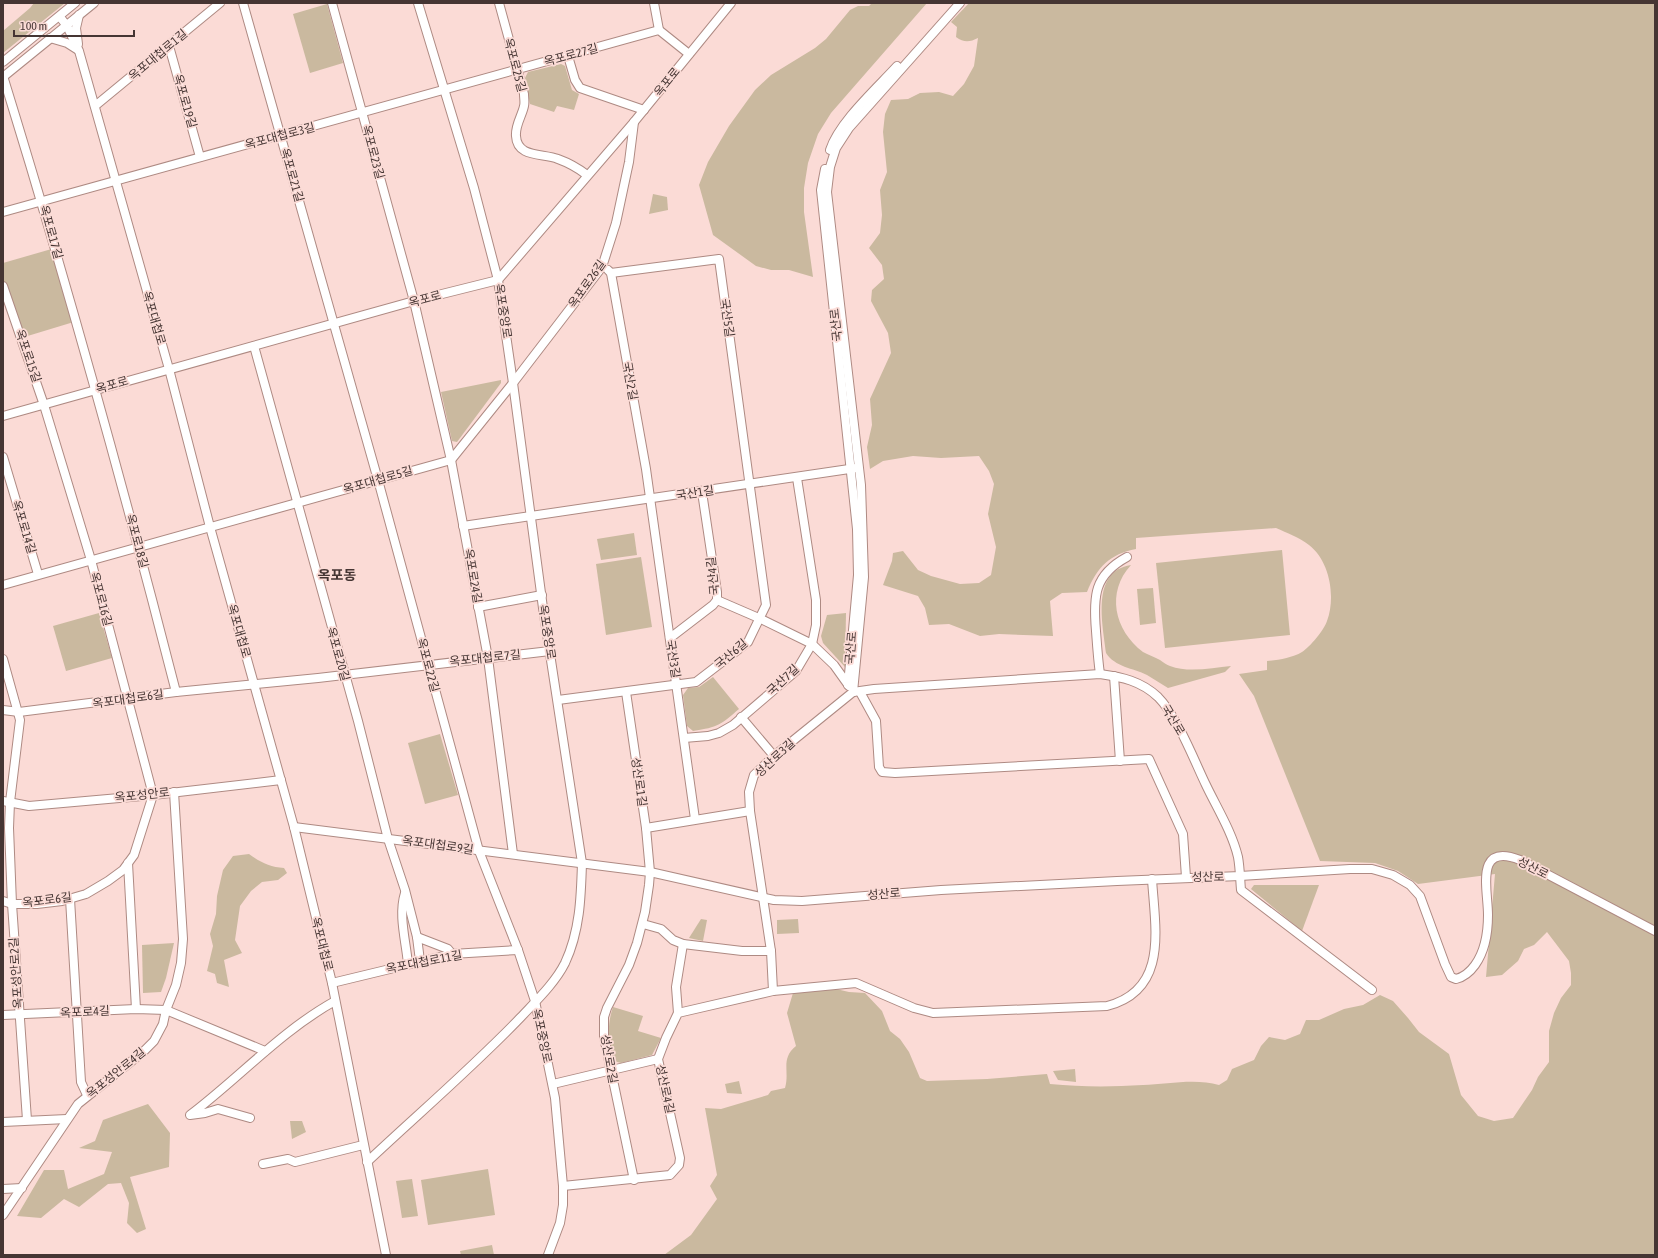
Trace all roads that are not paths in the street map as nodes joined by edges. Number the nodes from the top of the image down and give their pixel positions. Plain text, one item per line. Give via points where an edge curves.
1 (75, 3) edge
2 (94, 3) edge
3 (220, 3) edge
4 (243, 3) edge
5 (332, 3) edge
6 (418, 3) edge
7 (499, 3) edge
8 (654, 3) edge
9 (731, 3) edge
10 (954, 3) edge
11 (960, 3) edge
12 (79, 15) junction
13 (60, 17) junction
14 (66, 26) junction
15 (659, 30) junction
16 (50, 38) junction
17 (169, 46) junction
18 (79, 51) junction
19 (690, 54) junction
20 (568, 56) junction
21 (3, 62) edge
22 (516, 70) junction
23 (3, 76) edge
24 (445, 90) junction
25 (94, 106) junction
26 (644, 110) junction
27 (363, 113) junction
28 (634, 122) junction
29 (281, 136) junction
30 (200, 157) junction
31 (587, 175) junction
32 (116, 181) junction
33 (42, 201) junction
34 (3, 212) edge
35 (602, 267) junction
36 (611, 273) junction
37 (498, 280) junction
38 (3, 286) edge
39 (414, 301) junction
40 (334, 325) junction
41 (254, 346) junction
42 (169, 369) junction
43 (514, 383) junction
44 (96, 389) junction
45 (44, 405) junction
46 (3, 416) edge
47 (3, 457) edge
48 (451, 460) junction
49 (855, 468) junction
50 (797, 478) junction
51 (378, 480) junction
52 (750, 484) junction
53 (702, 492) junction
54 (650, 499) junction
55 (297, 503) junction
56 (532, 517) junction
57 (464, 526) junction
58 (210, 527) junction
59 (139, 548) junction
60 (1127, 557) dead end
61 (91, 560) junction
62 (38, 574) junction
63 (3, 585) edge
64 (542, 595) junction
65 (716, 600) junction
66 (478, 607) junction
67 (761, 619) junction
68 (670, 638) junction
69 (812, 644) junction
70 (550, 651) junction
71 (488, 658) junction
72 (3, 659) edge
73 (428, 665) junction
74 (1100, 674) junction
75 (344, 675) junction
76 (1114, 676) junction
77 (254, 685) junction
78 (677, 685) junction
79 (854, 690) junction
80 (176, 692) junction
81 (626, 692) junction
82 (128, 699) junction
83 (558, 700) junction
84 (3, 710) edge
85 (19, 712) junction
86 (741, 717) junction
87 (684, 738) junction
88 (774, 756) junction
89 (1120, 761) junction
90 (281, 780) junction
91 (174, 792) junction
92 (153, 795) junction
93 (6, 801) edge
94 (750, 811) junction
95 (695, 819) junction
96 (294, 827) junction
97 (646, 828) junction
98 (388, 838) junction
99 (479, 851) junction
100 (513, 854) junction
101 (128, 863) junction
102 (582, 863) junction
103 (650, 872) junction
104 (1240, 876) junction
105 (1186, 878) junction
106 (1152, 879) junction
107 (405, 890) junction
108 (762, 898) junction
109 (70, 899) junction
110 (3, 901) edge
111 (12, 904) junction
112 (643, 924) junction
113 (1655, 932) edge
114 (417, 937) junction
115 (684, 944) junction
116 (518, 950) junction
117 (771, 951) junction
118 (452, 954) junction
119 (420, 961) junction
120 (408, 964) junction
121 (332, 983) junction
122 (1372, 990) dead end
123 (773, 991) junction
124 (335, 1001) junction
125 (535, 1001) junction
126 (136, 1009) junction
127 (166, 1010) junction
128 (76, 1012) junction
129 (678, 1013) junction
130 (3, 1015) edge
131 (19, 1015) junction
132 (265, 1051) junction
133 (658, 1059) junction
134 (610, 1071) junction
135 (553, 1084) junction
136 (87, 1095) junction
137 (250, 1118) dead end
138 (67, 1119) junction
139 (27, 1120) junction
140 (3, 1122) edge
141 (363, 1145) junction
142 (367, 1162) junction
143 (263, 1164) dead end
144 (634, 1180) junction
145 (563, 1186) junction
146 (22, 1188) junction
147 (3, 1189) edge
148 (3, 1215) edge
149 (386, 1255) edge
150 (548, 1255) edge

1 - 13 street
2 - 12 street
3 - 17 street, 옥포대첩로1길
4 - 29 street, 옥포로21길
5 - 27 street, 옥포로23길
6 - 24 street, 옥포중앙로
7 - 22 street, 옥포로25길
8 - 15 street
9 - 19 street, 옥포로
10 - 49 street, 국산로 via 846,122 832,144 825,165 821,190
11 - 49 street, 국산로 via 849,128 836,148 830,167 827,192
12 - 14 street
12 - 18 street via 76,28
13 - 14 street, 옥포대첩로
13 - 21 street
14 - 16 street
14 - 18 street, 옥포대첩로
15 - 19 street
15 - 20 street, 옥포로27길
16 - 18 street via 67,43
16 - 23 street
17 - 25 street, 옥포대첩로1길
17 - 30 street, 옥포로19길
18 - 25 street, 옥포대첩로
19 - 26 street, 옥포로
20 - 22 street, 옥포로27길
20 - 26 street via 580,88
22 - 24 street, 옥포로27길
22 - 31 street, 옥포로25길 via 524,94 524,106 517,124 516,143 525,152 556,158 576,166
23 - 33 street, 옥포로17길
24 - 27 street, 옥포대첩로3길
24 - 37 street, 옥포중앙로
25 - 32 street, 옥포대첩로
26 - 28 street, 옥포로
27 - 29 street, 옥포대첩로3길
27 - 39 street, 옥포로23길
28 - 31 street, 옥포로
28 - 35 street, 옥포로26길 via 629,162 616,223
29 - 30 street, 옥포대첩로3길
29 - 40 street, 옥포로21길
30 - 32 street, 옥포대첩로3길
31 - 37 street, 옥포로
32 - 33 street, 옥포대첩로3길
32 - 42 street, 옥포대첩로
33 - 34 street, 옥포대첩로3길
33 - 44 street, 옥포로17길
35 - 36 street
35 - 43 street, 옥포로26길
36 - 52 street, 국산5길 via 719,259
36 - 54 street, 국산2길
37 - 39 street, 옥포로
37 - 43 street, 옥포중앙로
38 - 45 street, 옥포로15길
39 - 40 street, 옥포로
39 - 48 street, 옥포로24길
40 - 41 street, 옥포로
40 - 51 street, 옥포로22길
41 - 42 street, 옥포로
41 - 55 street, 옥포로20길
42 - 44 street, 옥포로
42 - 58 street, 옥포대첩로
43 - 48 street
43 - 56 street, 옥포중앙로
44 - 45 street, 옥포로
44 - 59 street, 옥포로18길
45 - 46 street, 옥포로
45 - 61 street, 옥포로16길
47 - 62 street, 옥포로14길
48 - 51 street, 옥포대첩로5길
48 - 57 street, 옥포로24길
49 - 50 street, 국산1길
49 - 79 street, 국산로 via 858,575
50 - 52 street, 국산1길
50 - 69 street, 국산7길 via 816,600 816,625
51 - 55 street, 옥포대첩로5길
51 - 73 street, 옥포로22길
52 - 53 street, 국산1길
52 - 67 street, 국산6길 via 766,605
53 - 54 street, 국산1길
53 - 65 street, 국산4길 via 717,592
54 - 56 street, 국산1길
54 - 68 street, 국산3길
55 - 58 street, 옥포대첩로5길
55 - 75 street, 옥포로20길
56 - 57 street, 국산1길
56 - 64 street, 옥포중앙로
57 - 66 street, 옥포로24길
58 - 59 street, 옥포대첩로5길
58 - 77 street, 옥포대첩로
59 - 61 street, 옥포대첩로5길
59 - 80 street, 옥포로18길
60 - 74 street via 1104,574 1094,600
61 - 62 street, 옥포대첩로5길
61 - 82 street, 옥포로16길
62 - 63 street, 옥포대첩로5길
64 - 66 street
64 - 70 street, 옥포중앙로
65 - 67 street
65 - 68 street, 국산4길
66 - 71 street, 옥포로24길
67 - 69 street
67 - 78 street, 국산6길 via 748,642 696,682
68 - 78 street, 국산3길
69 - 79 street via 834,665
69 - 86 street, 국산7길 via 796,671
70 - 71 street, 옥포대첩로7길
70 - 83 street, 옥포중앙로
71 - 73 street, 옥포대첩로7길
71 - 100 street, 옥포로24길
72 - 85 street, 옥포성안로2길
73 - 75 street, 옥포대첩로7길
73 - 99 street, 옥포로22길
74 - 76 street, 국산로
74 - 79 street, 국산로
75 - 77 street, 옥포대첩로7길
75 - 98 street, 옥포로20길
76 - 89 street
76 - 104 street, 국산로 via 1137,682 1158,698 1169,711 1232,839 1238,857
77 - 80 street, 옥포대첩로6길
77 - 90 street, 옥포대첩로
78 - 81 street, 국산6길
78 - 87 street, 국산3길
79 - 88 street, 성산로3길
79 - 89 street via 876,721 879,767 882,772
80 - 82 street, 옥포대첩로6길
81 - 83 street, 국산6길
81 - 97 street, 성산로1길
82 - 85 street, 옥포대첩로6길
82 - 92 street, 옥포로16길
83 - 102 street, 옥포중앙로
84 - 85 street, 옥포대첩로6길
85 - 93 street, 옥포성안로2길 via 20,720
86 - 87 street, 국산7길 via 719,733
86 - 88 street
87 - 95 street, 국산3길
88 - 94 street, 성산로3길 via 754,775 749,792
89 - 105 street via 1149,759 1183,834
90 - 91 street, 옥포성안로
90 - 96 street, 옥포대첩로
91 - 92 street, 옥포성안로
91 - 127 street, 옥포성안로4길 via 183,939 181,962
92 - 93 street, 옥포성안로 via 29,806
92 - 101 street, 옥포로6길 via 134,855
93 - 111 street, 옥포성안로2길
94 - 95 street
94 - 108 street, 성산로3길
95 - 97 street
96 - 98 street, 옥포대첩로9길
96 - 121 street, 옥포대첩로
97 - 103 street, 성산로1길
98 - 99 street, 옥포대첩로9길
98 - 107 street, 옥포로20길
99 - 100 street, 옥포대첩로9길
99 - 116 street, 옥포로22길
100 - 102 street, 옥포대첩로9길
101 - 109 street, 옥포로6길 via 108,881 86,894
101 - 126 street
102 - 103 street, 성산로
102 - 125 street, 옥포중앙로 via 579,919 569,952 556,976
103 - 108 street, 성산로
103 - 112 street, 성산로2길
104 - 105 street, 성산로
104 - 113 street, 성산로 via 1350,869 1372,869 1393,875 1410,885 1420,896 1445,964 1451,976 1456,979 1462,978 1472,970 1484,947 1488,915 1485,879 1488,865 1496,857 1506,855 1520,860
104 - 122 street, 국산로 via 1241,890
105 - 106 street, 성산로
106 - 108 street, 성산로 via 802,900
106 - 123 street via 1155,944 1151,971 1135,992 1116,1004 943,1014 914,1008 856,983
107 - 114 street, 옥포로20길
107 - 120 street via 401,913
108 - 117 street
109 - 111 street, 옥포로6길 via 37,904
109 - 128 street
110 - 111 street, 옥포로6길
111 - 131 street, 옥포성안로2길
112 - 115 street via 661,929 673,940
112 - 134 street, 성산로2길 via 629,965 604,1017 604,1037
114 - 118 street via 448,948
114 - 119 street, 옥포로20길
115 - 117 street via 742,951
115 - 129 street via 676,987
116 - 118 street, 옥포대첩로11길
116 - 125 street, 옥포로22길
117 - 123 street
118 - 119 street, 옥포대첩로11길
119 - 120 street, 옥포대첩로11길
120 - 121 street, 옥포대첩로11길
121 - 124 street, 옥포대첩로
123 - 129 street
124 - 132 street via 321,1008
124 - 141 street, 옥포대첩로
125 - 135 street, 옥포중앙로
125 - 142 street via 504,1034
126 - 127 street, 옥포로4길
126 - 128 street, 옥포로4길
127 - 132 street
127 - 136 street, 옥포성안로4길 via 163,1024 154,1041 115,1076
128 - 131 street, 옥포로4길
128 - 136 street via 81,1082
129 - 133 street, 성산로4길
130 - 131 street, 옥포로4길
131 - 139 street, 옥포성안로2길
132 - 137 street via 190,1115 218,1109
133 - 134 street
133 - 144 street, 성산로4길 via 680,1158 679,1165 670,1175
134 - 135 street
134 - 144 street, 성산로2길
135 - 145 street, 옥포중앙로
136 - 138 street, 옥포성안로4길
138 - 139 street
138 - 146 street, 옥포성안로4길
139 - 140 street
141 - 142 street, 옥포대첩로
141 - 143 street via 295,1162 288,1159
142 - 149 street, 옥포대첩로
144 - 145 street, 성산로4길
145 - 150 street, 옥포중앙로 via 560,1223
146 - 147 street
146 - 148 street, 옥포성안로4길

